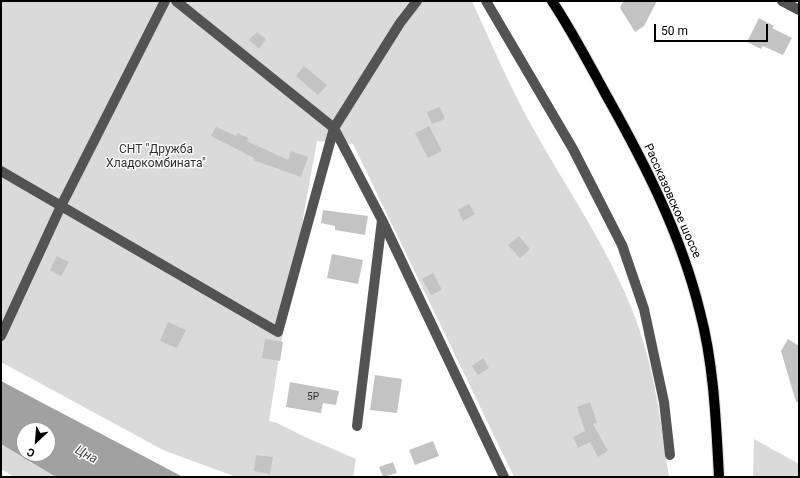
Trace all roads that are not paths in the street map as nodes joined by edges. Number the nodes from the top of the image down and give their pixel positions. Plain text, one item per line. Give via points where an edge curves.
1 (165, 1) edge
2 (176, 1) edge
3 (417, 1) edge
4 (486, 1) edge
5 (552, 1) edge
6 (782, 1) edge
7 (799, 10) edge
8 (334, 128) junction
9 (1, 171) edge
10 (61, 206) junction
11 (382, 220) junction
12 (1, 336) edge
13 (357, 426) dead end
14 (670, 455) dead end
15 (504, 477) edge
16 (719, 477) edge

1 - 10 street
2 - 8 street
3 - 8 street via 400,23
4 - 14 street via 574,149 622,245 644,309 664,402
5 - 16 main road, Рассказовское шоссе via 627,133 674,231 688,268 701,313 711,370
6 - 7 street
8 - 10 street via 278,332
8 - 11 street
9 - 10 street
10 - 12 street
11 - 13 street
11 - 15 street

